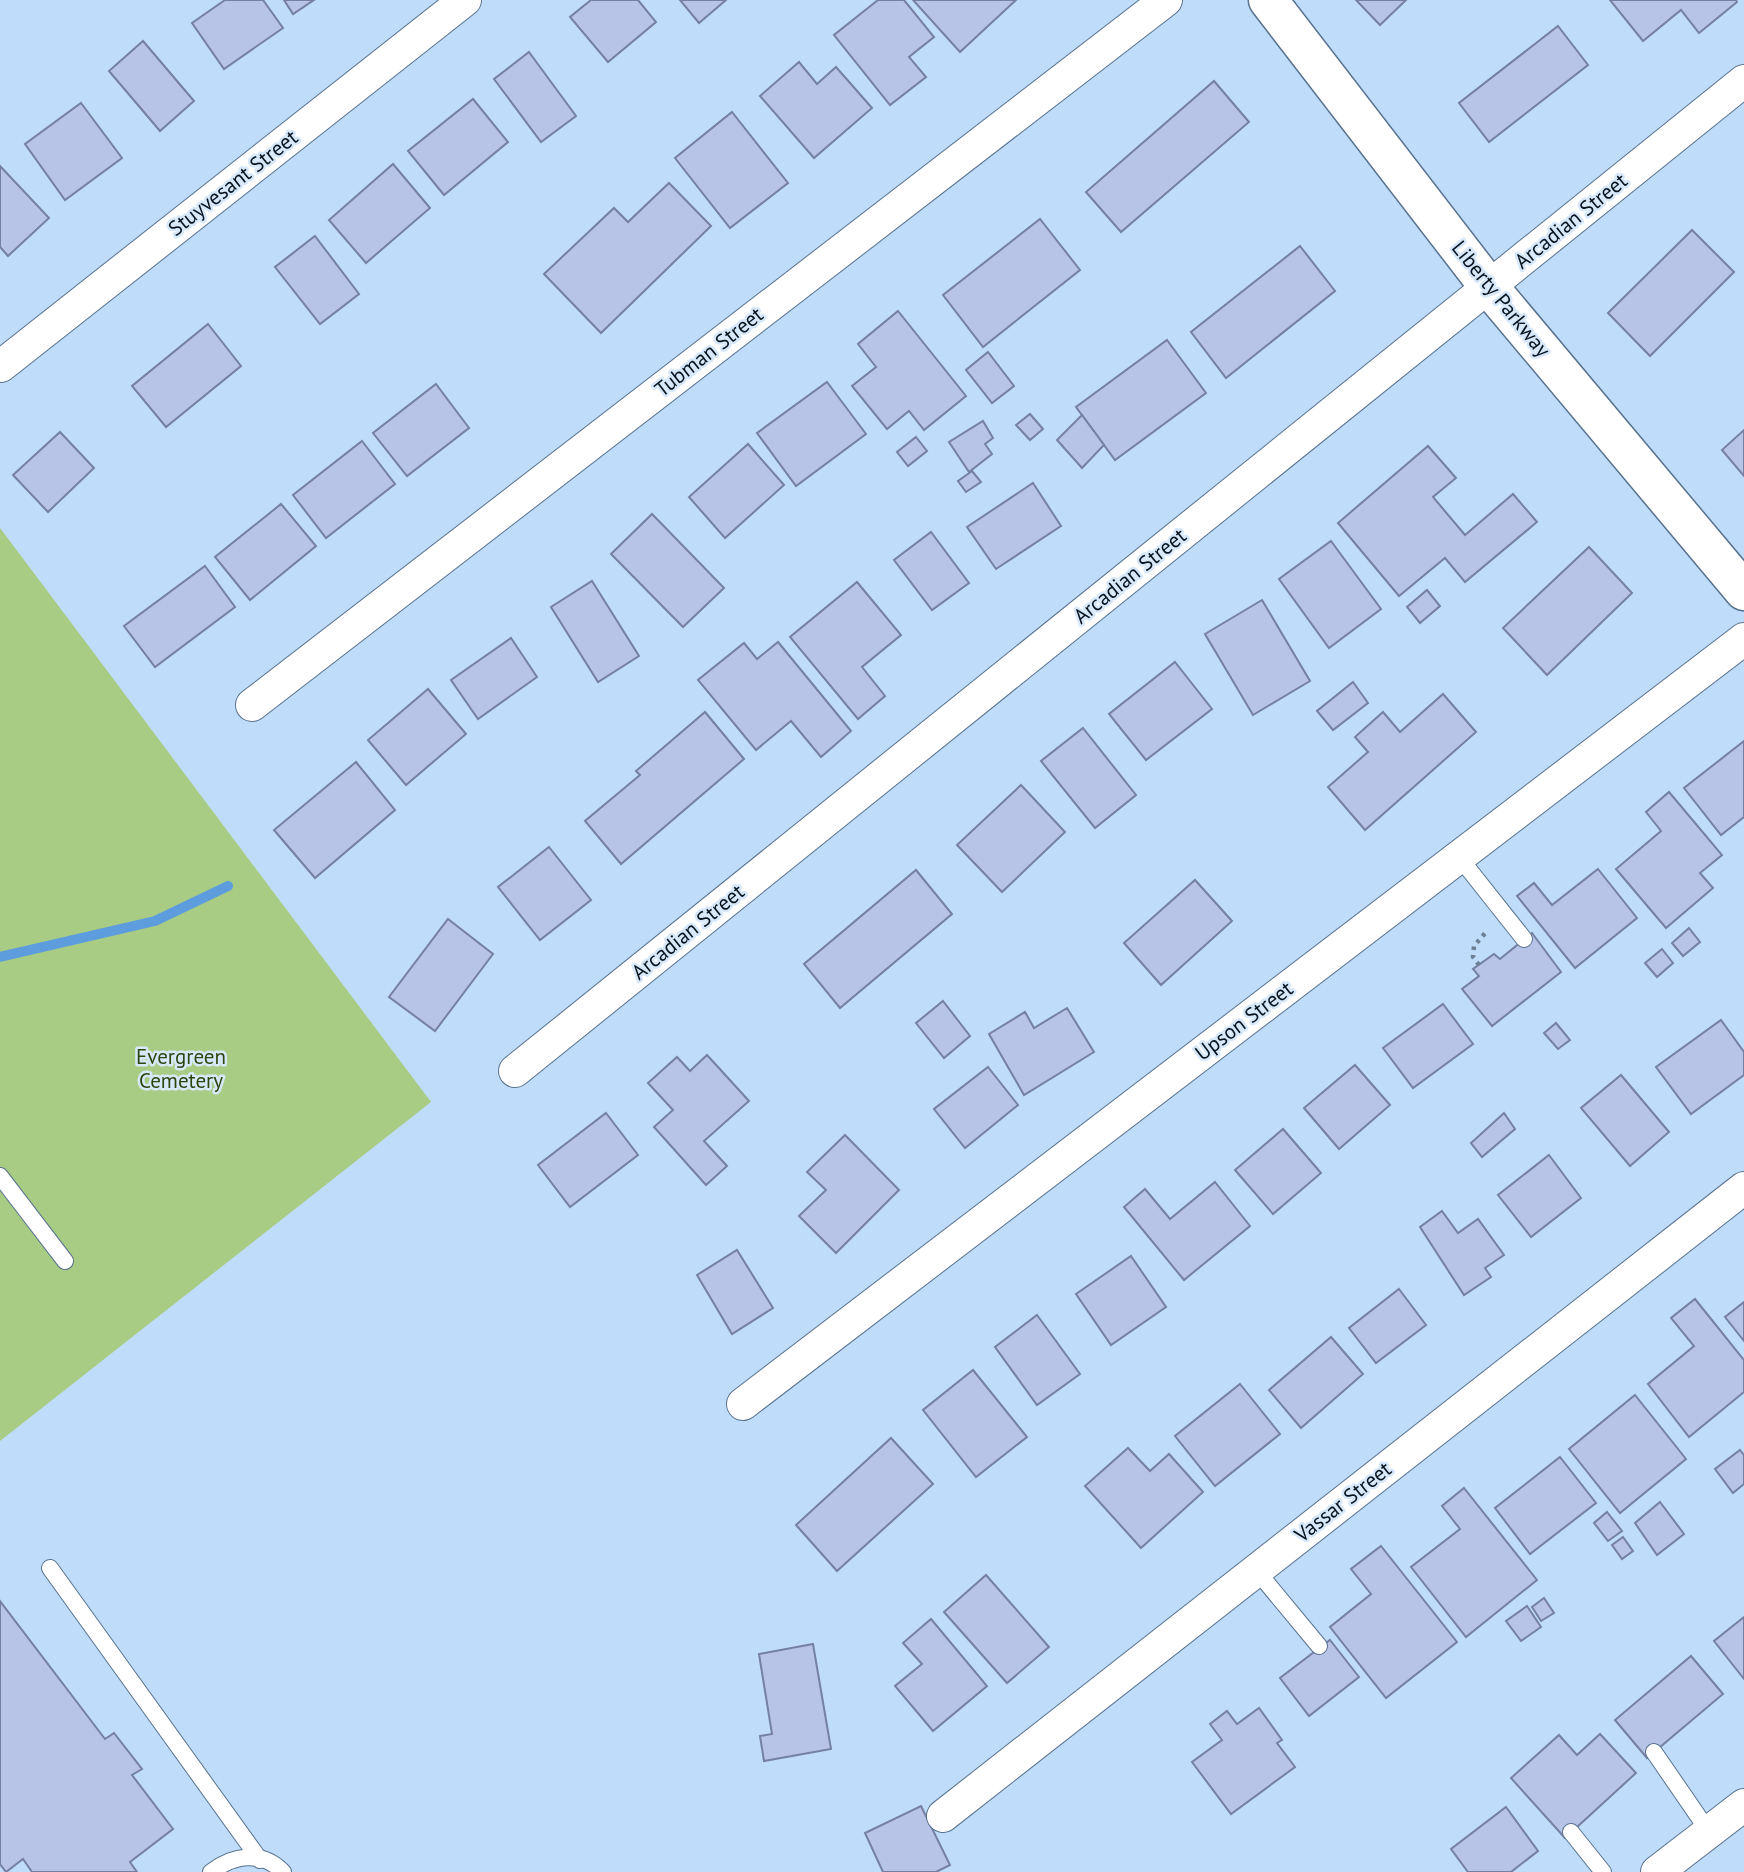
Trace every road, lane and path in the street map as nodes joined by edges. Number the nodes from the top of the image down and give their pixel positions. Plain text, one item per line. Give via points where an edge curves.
1 (465, 0) edge
2 (1166, 0) edge
3 (1268, 0) edge
4 (1744, 81) edge
5 (1489, 287) junction
6 (1, 366) edge
7 (1744, 591) edge
8 (1744, 639) edge
9 (253, 705) dead end
10 (1459, 857) junction
11 (1506, 917) junction
12 (1524, 939) dead end
13 (1479, 965) dead end
14 (515, 1071) dead end
15 (0, 1177) edge
16 (1744, 1188) edge
17 (65, 1261) dead end
18 (743, 1404) dead end
19 (50, 1568) dead end
20 (1256, 1570) junction
21 (1319, 1646) dead end
22 (1654, 1752) dead end
23 (1744, 1805) edge
24 (943, 1816) dead end
25 (1571, 1832) dead end
26 (1709, 1832) junction
27 (260, 1860) junction
28 (211, 1872) edge
29 (283, 1872) edge
30 (1603, 1872) edge
31 (1657, 1872) edge

1 - 6 street, Stuyvesant Street
2 - 9 street, Tubman Street
3 - 5 street, Liberty Parkway
4 - 5 street, Arcadian Street
5 - 7 street, Liberty Parkway
5 - 14 street, Arcadian Street
8 - 10 street, Upson Street
10 - 11 lane
10 - 18 street, Upson Street
11 - 12 lane
11 - 13 path via 1474,946 1473,957
15 - 17 lane
16 - 20 street, Vassar Street
19 - 27 lane
20 - 21 lane
20 - 24 street, Vassar Street
22 - 26 lane
23 - 26 street
25 - 30 lane
26 - 31 street
27 - 28 lane via 249,1856 228,1860
27 - 29 lane

